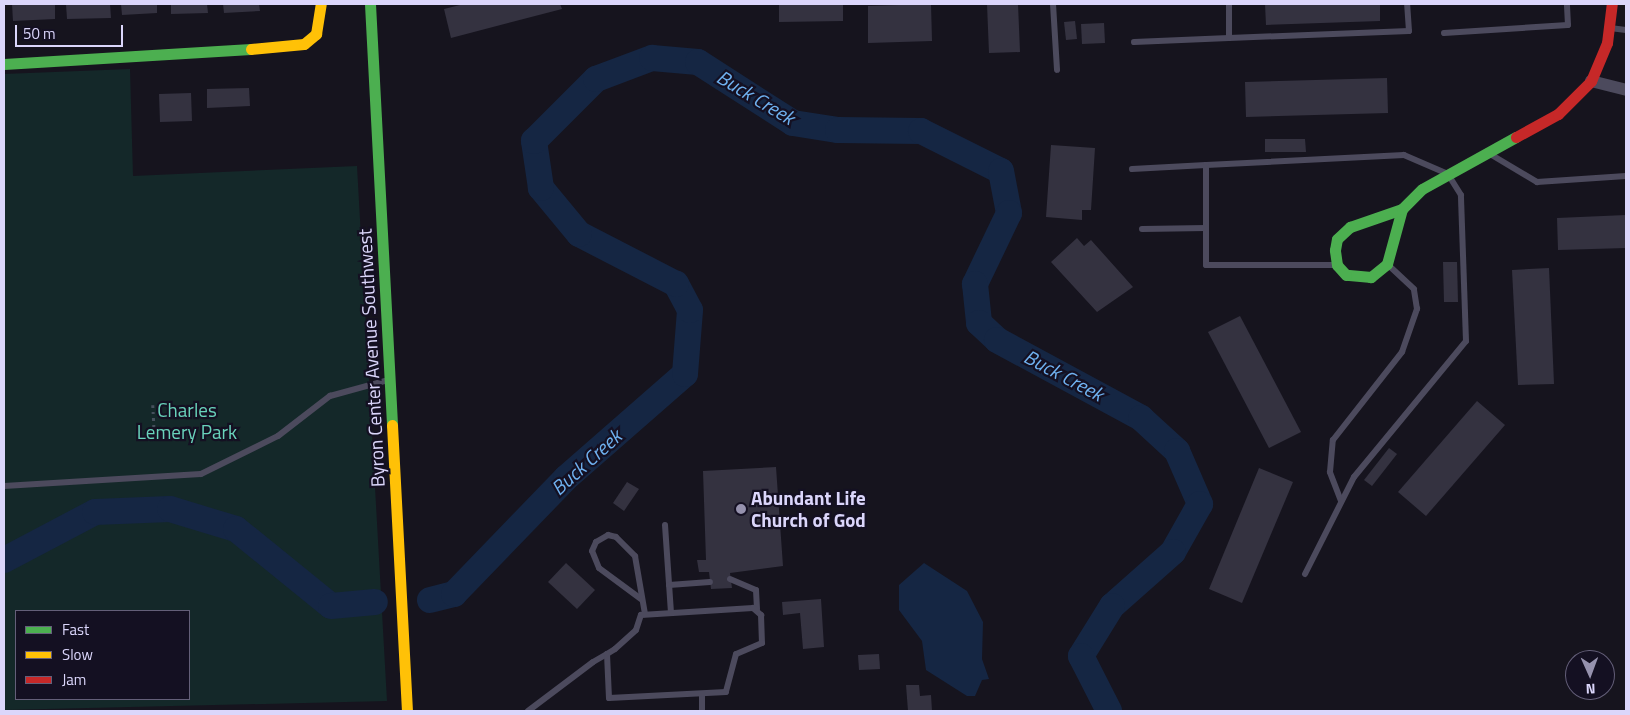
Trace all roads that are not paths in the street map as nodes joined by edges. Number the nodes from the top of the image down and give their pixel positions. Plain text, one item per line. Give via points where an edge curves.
1 (321, 4) edge
2 (370, 4) edge
3 (1053, 4) edge
4 (1230, 4) edge
5 (1407, 4) edge
6 (1567, 4) edge
7 (1612, 4) edge
8 (1609, 28) junction
9 (1626, 30) edge
10 (1444, 33) dead end
11 (1229, 38) junction
12 (1134, 42) dead end
13 (4, 64) edge
14 (1057, 70) dead end
15 (1590, 81) junction
16 (1626, 90) edge
17 (1486, 152) junction
18 (1206, 165) junction
19 (1132, 169) dead end
20 (1448, 174) junction
21 (1626, 176) edge
22 (1402, 209) junction
23 (1206, 228) junction
24 (1142, 229) dead end
25 (1387, 264) junction
26 (1337, 265) junction
27 (389, 379) junction
28 (4, 486) edge
29 (1342, 501) junction
30 (665, 525) dead end
31 (1305, 574) dead end
32 (730, 579) dead end
33 (710, 582) dead end
34 (669, 585) junction
35 (641, 599) junction
36 (757, 609) junction
37 (671, 613) junction
38 (645, 614) junction
39 (607, 654) junction
40 (702, 694) junction
41 (407, 711) edge
42 (528, 711) edge
43 (702, 711) edge

1 - 13 street via 316,34 304,44
2 - 27 street, Byron Center Avenue Southwest
3 - 14 lane
4 - 11 lane
5 - 11 lane via 1409,30
6 - 10 lane via 1568,25
7 - 8 street
8 - 9 lane
8 - 15 street
11 - 12 lane
15 - 16 street
15 - 17 street via 1558,114
17 - 20 street
17 - 21 lane via 1536,182
18 - 19 lane
18 - 20 lane via 1404,154
18 - 23 lane
20 - 22 street via 1422,189
20 - 29 lane via 1461,195 1466,341 1354,477
22 - 25 street
22 - 26 street via 1350,227 1337,239
23 - 24 lane
23 - 26 lane via 1206,265
25 - 26 street via 1371,277 1360,279 1346,275
25 - 29 lane via 1414,289 1416,310 1402,352 1333,440 1330,472
27 - 28 lane via 330,396 278,436 201,474
27 - 41 street, Byron Center Avenue Southwest
29 - 31 lane
30 - 34 lane
32 - 36 lane via 756,590
33 - 34 lane
34 - 37 lane
35 - 35 lane via 635,556 616,537 608,535 596,542 592,551 599,568
35 - 38 lane
36 - 37 lane
36 - 40 lane via 762,615 762,643 736,654 726,692
37 - 38 lane
38 - 39 lane via 636,630
39 - 40 lane via 609,698
39 - 42 lane
40 - 43 lane

